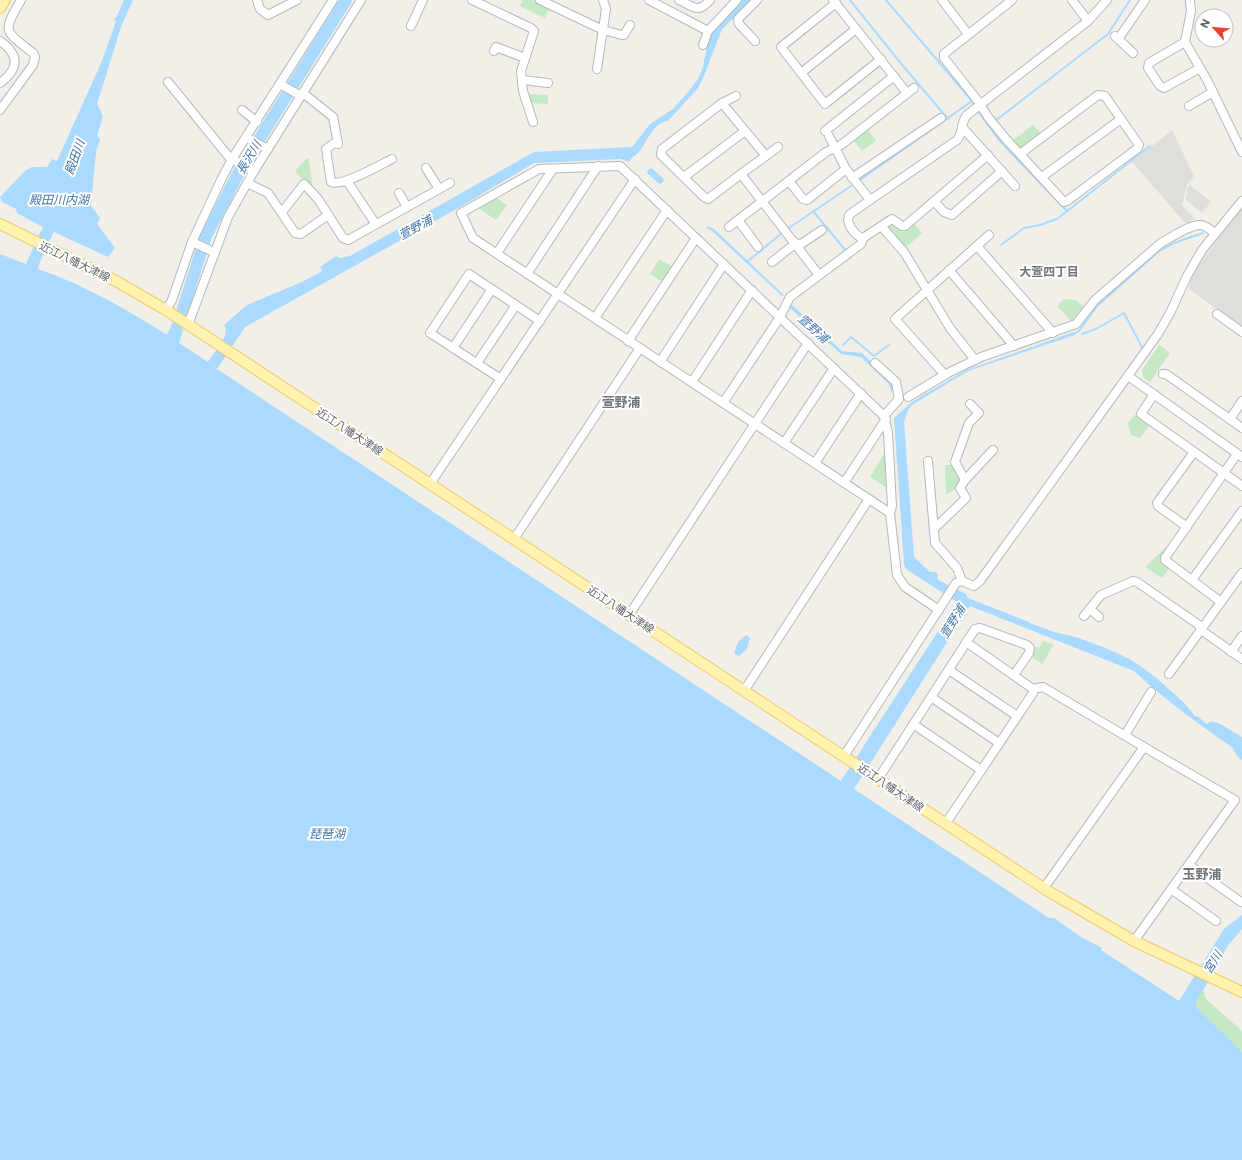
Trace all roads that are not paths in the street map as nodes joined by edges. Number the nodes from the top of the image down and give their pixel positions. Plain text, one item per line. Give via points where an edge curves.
1 (4, 0) edge
2 (21, 0) edge
3 (257, 0) edge
4 (297, 0) edge
5 (333, 0) edge
6 (361, 0) edge
7 (423, 0) edge
8 (472, 0) edge
9 (540, 0) edge
10 (603, 0) edge
11 (649, 0) edge
12 (679, 0) edge
13 (710, 0) edge
14 (737, 0) edge
15 (757, 0) edge
16 (953, 0) edge
17 (1012, 0) edge
18 (1072, 0) edge
19 (1107, 0) edge
20 (1145, 0) edge
21 (835, 1) edge
22 (1190, 1) edge
23 (944, 3) edge
24 (0, 8) edge
25 (1088, 20) junction
26 (630, 25) dead end
27 (411, 26) dead end
28 (856, 29) junction
29 (603, 30) junction
30 (708, 31) junction
31 (968, 34) junction
32 (0, 41) edge
33 (755, 41) dead end
34 (1185, 42) junction
35 (703, 45) dead end
36 (494, 51) dead end
37 (1133, 53) dead end
38 (525, 58) junction
39 (880, 59) junction
40 (1200, 68) junction
41 (597, 69) dead end
42 (801, 73) junction
43 (894, 76) junction
44 (522, 80) junction
45 (168, 82) dead end
46 (0, 83) edge
47 (548, 83) dead end
48 (281, 85) junction
49 (1213, 92) junction
50 (300, 94) junction
51 (736, 96) dead end
52 (722, 103) junction
53 (981, 106) junction
54 (1189, 106) dead end
55 (0, 110) edge
56 (242, 110) dead end
57 (941, 118) dead end
58 (1121, 119) junction
59 (257, 122) junction
60 (533, 122) dead end
61 (962, 127) junction
62 (745, 131) junction
63 (249, 139) junction
64 (778, 147) dead end
65 (266, 148) junction
66 (835, 148) junction
67 (1242, 152) edge
68 (1020, 154) junction
69 (988, 155) junction
70 (766, 156) junction
71 (392, 159) dead end
72 (234, 160) junction
73 (598, 166) junction
74 (426, 168) dead end
75 (553, 169) junction
76 (846, 169) junction
77 (252, 170) junction
78 (1002, 171) junction
79 (741, 174) junction
80 (1042, 177) junction
81 (684, 178) junction
82 (852, 178) junction
83 (635, 179) junction
84 (347, 181) junction
85 (789, 181) junction
86 (247, 183) junction
87 (450, 183) dead end
88 (1015, 186) dead end
89 (439, 189) junction
90 (399, 193) dead end
91 (870, 200) junction
92 (762, 201) junction
93 (934, 201) junction
94 (1242, 201) edge
95 (406, 207) junction
96 (667, 210) junction
97 (282, 212) junction
98 (328, 215) junction
99 (738, 220) junction
100 (375, 223) junction
101 (0, 224) edge
102 (881, 226) junction
103 (729, 227) dead end
104 (822, 230) dead end
105 (1214, 233) junction
106 (989, 235) dead end
107 (696, 238) junction
108 (863, 238) junction
109 (193, 242) junction
110 (797, 245) junction
111 (977, 246) junction
112 (758, 247) dead end
113 (212, 251) junction
114 (497, 253) junction
115 (772, 262) dead end
116 (724, 264) junction
117 (949, 270) junction
118 (527, 274) junction
119 (819, 275) junction
120 (492, 289) junction
121 (752, 290) junction
122 (926, 290) junction
123 (558, 294) junction
124 (516, 305) junction
125 (169, 312) junction
126 (1216, 314) dead end
127 (780, 317) junction
128 (595, 318) junction
129 (540, 321) junction
130 (187, 325) junction
131 (1242, 332) edge
132 (1053, 333) junction
133 (628, 341) junction
134 (808, 343) junction
135 (1014, 346) junction
136 (453, 348) junction
137 (640, 348) junction
138 (975, 360) junction
139 (660, 362) junction
140 (476, 363) junction
141 (875, 363) dead end
142 (834, 368) junction
143 (1163, 374) dead end
144 (945, 375) junction
145 (1128, 376) junction
146 (501, 379) junction
147 (692, 382) junction
148 (861, 393) junction
149 (1154, 394) junction
150 (908, 397) dead end
151 (1242, 401) edge
152 (723, 403) junction
153 (970, 404) dead end
154 (885, 417) junction
155 (1230, 419) junction
156 (754, 423) junction
157 (1242, 428) edge
158 (784, 443) junction
159 (993, 450) dead end
160 (1194, 452) junction
161 (1240, 456) edge
162 (928, 461) dead end
163 (815, 463) junction
164 (1224, 473) junction
165 (965, 480) junction
166 (844, 483) junction
167 (430, 484) junction
168 (1242, 486) edge
169 (869, 499) junction
170 (1242, 511) edge
171 (890, 513) junction
172 (1187, 527) junction
173 (934, 529) junction
174 (514, 539) junction
175 (1242, 574) edge
176 (1192, 580) junction
177 (962, 581) junction
178 (1221, 602) junction
179 (1090, 609) junction
180 (939, 610) junction
181 (629, 615) junction
182 (1084, 616) dead end
183 (1099, 617) dead end
184 (1201, 630) junction
185 (1242, 636) edge
186 (966, 642) junction
187 (1231, 652) junction
188 (1242, 660) edge
189 (949, 670) junction
190 (1169, 674) dead end
191 (1014, 675) junction
192 (1033, 689) junction
193 (744, 690) junction
194 (1151, 692) dead end
195 (931, 697) junction
196 (1017, 716) junction
197 (913, 724) junction
198 (1125, 735) junction
199 (999, 743) junction
200 (1144, 747) junction
201 (847, 758) junction
202 (981, 770) junction
203 (878, 778) junction
204 (946, 824) junction
205 (1189, 865) junction
206 (1044, 888) junction
207 (1171, 889) junction
208 (1240, 902) dead end
209 (1216, 921) dead end
210 (1134, 941) junction
211 (1242, 992) edge

1 - 24 main road
2 - 55 street via 10,20 9,34 35,57 33,65
3 - 4 street via 260,9 268,15
5 - 48 street
6 - 50 street
7 - 27 street
8 - 38 street via 534,31
9 - 29 street
10 - 29 street via 606,9
11 - 30 street
12 - 13 street via 698,9 703,8
14 - 30 street
15 - 33 street via 738,19 739,24
16 - 23 street
17 - 31 street
18 - 25 street
19 - 25 street
20 - 37 street via 1117,37
21 - 28 street
21 - 42 street via 781,47
22 - 34 street via 1191,12
23 - 31 street
25 - 53 street
26 - 29 street via 624,35
28 - 39 street
28 - 42 street
29 - 41 street
30 - 35 street
31 - 53 street via 946,51 944,58
32 - 46 street via 12,52 15,62 14,69
34 - 40 street
34 - 40 street via 1149,63 1148,68 1164,88
36 - 38 street via 496,47
38 - 44 street via 521,71
39 - 42 street via 825,104
39 - 43 street
40 - 49 street
43 - 66 street via 827,134
43 - 66 street via 910,90
44 - 47 street
44 - 60 street
45 - 72 street
48 - 50 street
48 - 59 street
49 - 54 street
49 - 67 street
50 - 65 street
50 - 84 street via 333,117 335,144 326,149 331,182 334,184
51 - 52 street
52 - 62 street
52 - 81 street via 662,149 661,155
53 - 61 street via 965,117
53 - 68 street
56 - 59 street
57 - 82 street
58 - 68 street via 1105,96 1098,95
58 - 80 street
58 - 80 street via 1138,141 1138,148 1067,201 1060,199
59 - 63 street
61 - 69 street
61 - 91 street via 962,132 956,140
62 - 70 street
62 - 81 street
63 - 65 street
63 - 72 street
64 - 70 street
65 - 77 street
66 - 76 street
66 - 85 street
68 - 80 street
69 - 78 street
69 - 93 street
70 - 79 street
71 - 84 street
72 - 77 street
72 - 109 street
73 - 75 street
73 - 83 street via 620,166
73 - 118 street
74 - 89 street
75 - 114 street
75 - 114 street via 540,169 461,214 473,238
76 - 82 street
76 - 85 street via 807,200 803,199
77 - 86 street
78 - 88 street
78 - 93 street via 952,215 947,214
79 - 81 street via 708,199
79 - 92 street
82 - 91 street
83 - 96 street
83 - 123 street
84 - 100 street
85 - 92 street
86 - 97 street via 268,193
86 - 113 street
87 - 89 street
89 - 95 street
90 - 95 street
91 - 108 street via 848,217 848,223 858,236
92 - 99 street
92 - 110 street
93 - 102 street via 905,226 892,219
94 - 105 street
95 - 100 street
96 - 107 street
96 - 128 street
97 - 98 street via 295,233 300,234
97 - 98 street via 304,184
98 - 100 street via 343,238 348,240
99 - 103 street
99 - 112 street
101 - 125 main road, 近江八幡大津線 via 116,281
102 - 108 street
102 - 122 street via 904,252
104 - 110 street
105 - 132 street via 1201,225 1194,226 1161,243 1095,300 1076,324
105 - 145 street via 1187,276 1167,320
106 - 111 street
107 - 116 street
107 - 133 street
108 - 119 street via 861,244
109 - 113 street
109 - 125 street
110 - 115 street
110 - 119 street
111 - 117 street
111 - 132 street
113 - 130 street
114 - 118 street
116 - 121 street
116 - 139 street
117 - 122 street
117 - 135 street
118 - 123 street
119 - 127 street via 790,297
120 - 124 street
120 - 136 street
120 - 136 street via 469,274 430,333
121 - 127 street
121 - 147 street
122 - 138 street via 950,328
122 - 144 street via 895,319
123 - 128 street
123 - 129 street
124 - 129 street
124 - 140 street
125 - 130 main road, 近江八幡大津線
126 - 131 street
127 - 134 street
127 - 152 street
128 - 133 street
129 - 146 street
130 - 167 main road, 近江八幡大津線
132 - 135 street
133 - 137 street
134 - 142 street
134 - 156 street
135 - 138 street
136 - 140 street
137 - 139 street
137 - 174 street
138 - 144 street
139 - 147 street
140 - 146 street
141 - 154 street via 896,382 900,399
142 - 148 street
142 - 158 street
143 - 155 street
144 - 150 street
145 - 149 street
145 - 177 street via 977,584 971,586
146 - 167 street
147 - 152 street
148 - 154 street
148 - 163 street
149 - 160 street via 1141,414
149 - 161 street
151 - 155 street
152 - 156 street
153 - 165 street via 979,413 969,423 955,462
154 - 166 street
154 - 171 street via 892,506
155 - 157 street
156 - 158 street
156 - 181 street
158 - 163 street
159 - 165 street
160 - 164 street
160 - 172 street via 1157,503
161 - 164 street
162 - 173 street
163 - 166 street
164 - 168 street
164 - 172 street
165 - 173 street via 960,488 966,498
166 - 169 street
167 - 174 main road, 近江八幡大津線
169 - 171 street
169 - 193 street
170 - 176 street
171 - 180 street via 897,575 905,587
172 - 176 street via 1165,560
173 - 177 street via 936,543 957,568
174 - 181 main road, 近江八幡大津線
175 - 178 street
176 - 178 street
177 - 180 street via 954,586
178 - 184 street
179 - 182 street
179 - 183 street
179 - 184 street via 1101,595 1133,581 1199,625
180 - 201 street
181 - 193 main road, 近江八幡大津線
184 - 187 street
184 - 190 street
185 - 187 street
186 - 189 street
186 - 191 street
186 - 191 street via 975,629 980,628 1026,645 1030,648 1029,653
187 - 188 street
189 - 195 street
189 - 196 street
191 - 192 street
192 - 196 street
192 - 198 street via 1043,687
193 - 201 main road, 近江八幡大津線
194 - 198 street
195 - 197 street
195 - 199 street
196 - 199 street
197 - 202 street
197 - 203 street
198 - 200 street
199 - 202 street
200 - 205 street via 1235,800
200 - 206 street
201 - 203 main road, 近江八幡大津線
202 - 204 street
203 - 204 main road, 近江八幡大津線
204 - 206 main road, 近江八幡大津線
205 - 207 street
205 - 208 street
206 - 210 main road, 近江八幡大津線
207 - 209 street
207 - 210 street
210 - 211 main road, 近江八幡大津線

